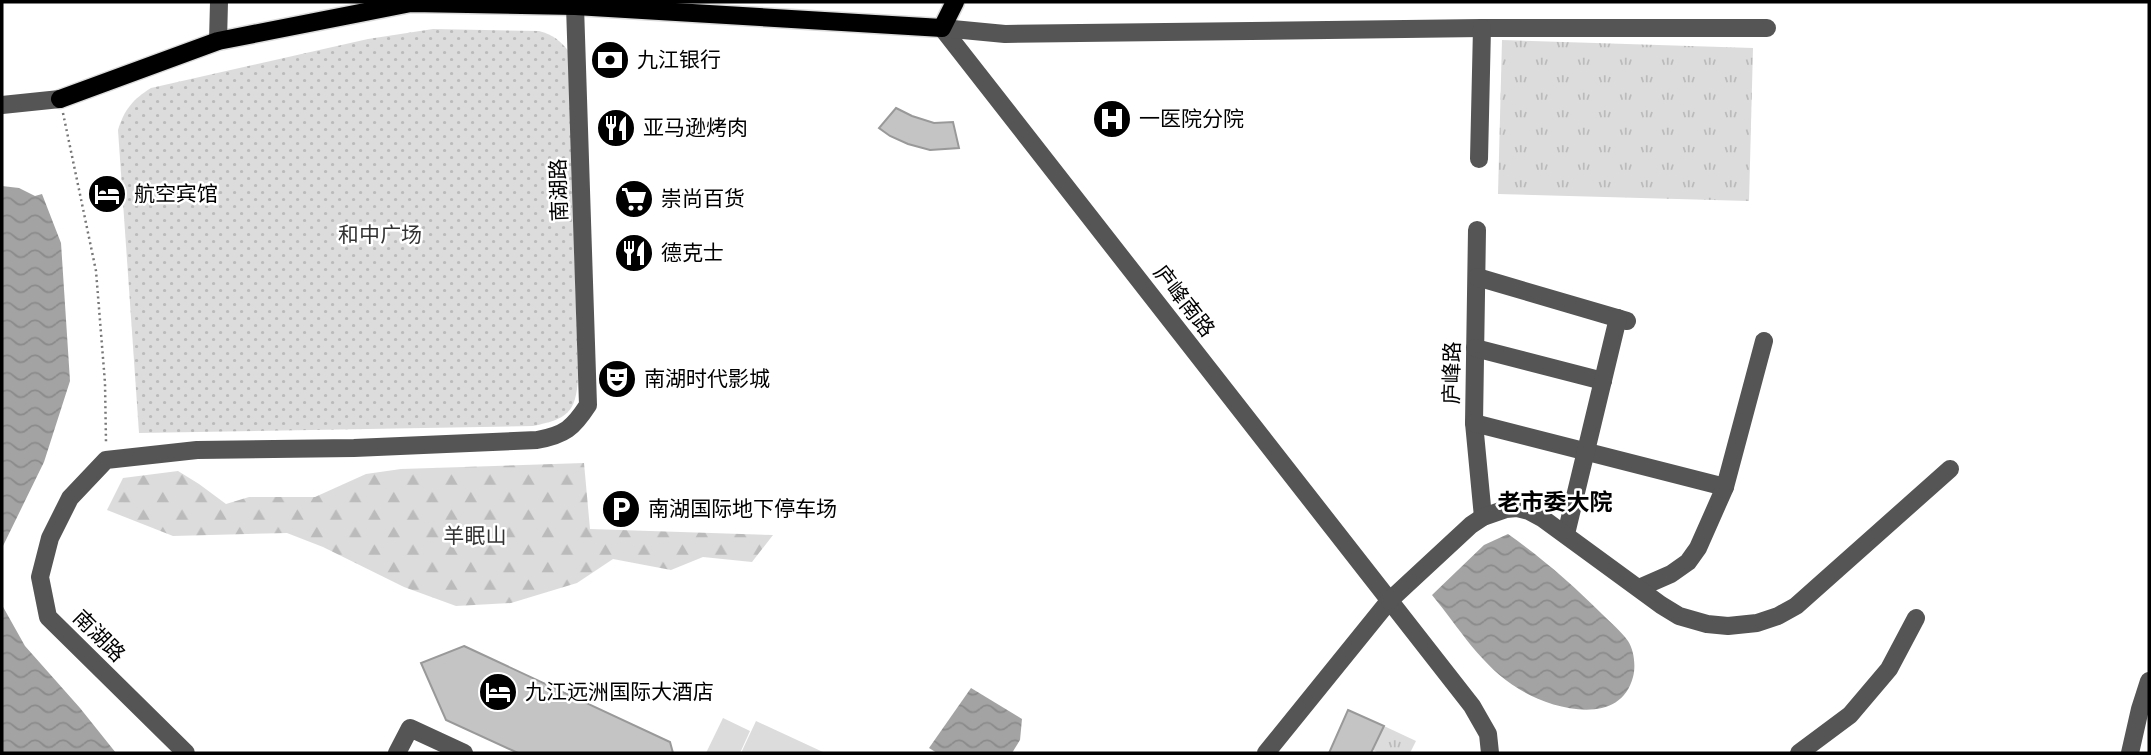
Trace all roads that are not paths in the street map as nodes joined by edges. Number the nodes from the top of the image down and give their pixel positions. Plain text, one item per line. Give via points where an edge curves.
1 (219, 2) edge
2 (955, 2) edge
3 (575, 6) junction
4 (1767, 27) dead end
5 (942, 28) junction
6 (1482, 28) junction
7 (218, 41) junction
8 (60, 99) joint
9 (2, 105) edge
10 (1479, 159) dead end
11 (1477, 230) dead end
12 (1477, 276) junction
13 (1764, 341) dead end
14 (1475, 348) junction
15 (1603, 381) junction
16 (1474, 423) junction
17 (1586, 450) junction
18 (1950, 470) dead end
19 (1725, 487) junction
20 (1483, 517) junction
21 (1566, 534) junction
22 (1639, 588) junction
23 (1389, 601) junction
24 (1916, 618) dead end
25 (2149, 681) edge
26 (440, 748) edge
27 (186, 753) edge
28 (397, 753) edge
29 (464, 753) edge
30 (1266, 753) edge
31 (1490, 753) edge
32 (1799, 753) edge
33 (2130, 753) edge

1 - 7 street
2 - 5 main road
3 - 5 main road
3 - 7 main road via 411,3
3 - 27 street, 南湖路 via 589,405 579,420 555,437 537,440 197,450 106,460 70,498 50,538 40,577 48,617
4 - 6 street
5 - 6 street via 1004,34
5 - 23 street, 庐峰南路
6 - 10 street
7 - 8 main road
8 - 9 street
11 - 12 street, 庐峰路
12 - 14 street, 庐峰路
12 - 15 street via 1622,320
13 - 19 street
14 - 15 street
14 - 16 street, 庐峰路
15 - 17 street
16 - 17 street
16 - 20 street, 庐峰路
17 - 19 street
17 - 21 street
18 - 22 street via 1796,606 1778,616 1757,623 1707,624 1679,616
19 - 22 street via 1688,562
20 - 21 street via 1517,508
20 - 23 street
21 - 22 street
23 - 30 street
23 - 31 street, 庐峰南路 via 1472,706 1488,734
24 - 32 street via 1889,669 1850,715
25 - 33 street
26 - 28 street via 410,728
26 - 29 street

